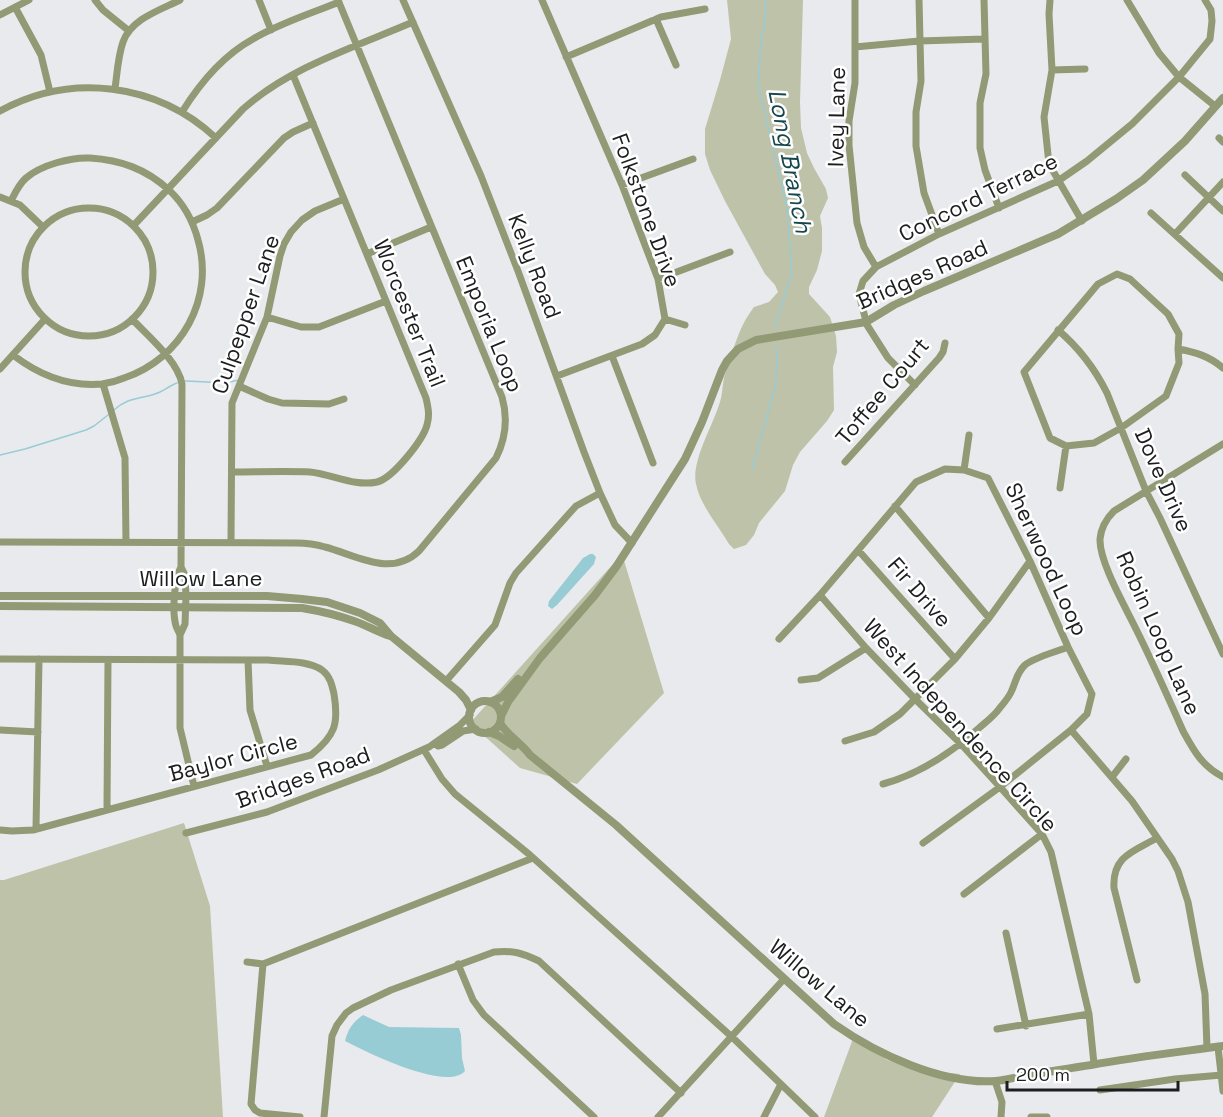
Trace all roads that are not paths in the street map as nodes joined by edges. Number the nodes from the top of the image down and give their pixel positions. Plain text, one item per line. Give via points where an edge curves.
1 (29, 0) edge
2 (95, 0) edge
3 (180, 0) edge
4 (259, 0) edge
5 (403, 0) edge
6 (542, 0) edge
7 (855, 0) edge
8 (919, 0) edge
9 (984, 0) edge
10 (1050, 0) edge
11 (1127, 0) edge
12 (1205, 0) edge
13 (338, 1) edge
14 (15, 7) junction
15 (705, 9) dead end
16 (0, 15) edge
17 (656, 19) junction
18 (413, 22) junction
19 (271, 30) junction
20 (129, 31) junction
21 (984, 39) junction
22 (919, 41) junction
23 (357, 46) junction
24 (855, 47) junction
25 (566, 57) junction
26 (676, 65) dead end
27 (1085, 69) dead end
28 (1052, 70) junction
29 (293, 75) junction
30 (1179, 77) junction
31 (115, 89) junction
32 (50, 92) junction
33 (1223, 98) edge
34 (1215, 106) junction
35 (0, 111) edge
36 (182, 112) junction
37 (313, 123) junction
38 (216, 138) junction
39 (693, 159) dead end
40 (1185, 175) dead end
41 (1058, 181) junction
42 (1223, 182) edge
43 (622, 185) junction
44 (168, 189) junction
45 (0, 197) edge
46 (344, 198) junction
47 (1209, 198) junction
48 (11, 201) junction
49 (999, 208) junction
50 (1223, 211) edge
51 (1151, 213) dead end
52 (1082, 221) junction
53 (192, 222) junction
54 (134, 225) junction
55 (43, 227) junction
56 (431, 227) junction
57 (939, 234) junction
58 (1175, 234) junction
59 (730, 252) dead end
60 (367, 254) junction
61 (876, 267) junction
62 (1223, 278) edge
63 (658, 279) junction
64 (386, 301) junction
65 (267, 317) junction
66 (45, 319) junction
67 (132, 319) junction
68 (665, 319) junction
69 (866, 322) junction
70 (686, 325) dead end
71 (1058, 330) junction
72 (945, 343) dead end
73 (1178, 349) junction
74 (13, 355) junction
75 (165, 355) junction
76 (612, 356) junction
77 (1223, 368) edge
78 (0, 369) edge
79 (557, 376) junction
80 (104, 384) junction
81 (915, 385) junction
82 (239, 386) junction
83 (344, 399) dead end
84 (1121, 428) junction
85 (969, 435) dead end
86 (1223, 444) edge
87 (1066, 446) junction
88 (846, 462) dead end
89 (653, 463) dead end
90 (964, 470) junction
91 (231, 472) junction
92 (1060, 488) dead end
93 (1146, 491) junction
94 (600, 493) junction
95 (895, 506) junction
96 (0, 542) edge
97 (126, 542) junction
98 (181, 542) junction
99 (231, 542) junction
100 (632, 543) junction
101 (858, 550) junction
102 (1030, 561) junction
103 (181, 567) junction
104 (820, 595) junction
105 (0, 596) edge
106 (174, 596) junction
107 (186, 597) junction
108 (0, 606) edge
109 (175, 607) junction
110 (186, 607) junction
111 (989, 618) junction
112 (180, 635) junction
113 (391, 636) junction
114 (779, 639) dead end
115 (1068, 647) junction
116 (866, 648) junction
117 (1223, 654) edge
118 (540, 658) junction
119 (0, 659) edge
120 (39, 659) junction
121 (955, 659) junction
122 (108, 660) junction
123 (180, 660) junction
124 (248, 660) junction
125 (801, 680) dead end
126 (446, 681) junction
127 (459, 692) junction
128 (915, 699) junction
129 (486, 701) junction
130 (470, 713) junction
131 (500, 719) junction
132 (476, 729) junction
133 (0, 730) edge
134 (1071, 730) junction
135 (38, 732) junction
136 (489, 732) junction
137 (845, 741) dead end
138 (960, 744) junction
139 (426, 749) junction
140 (530, 755) junction
141 (1126, 759) dead end
142 (267, 766) junction
143 (1112, 777) junction
144 (1223, 777) edge
145 (883, 784) dead end
146 (194, 786) junction
147 (1000, 788) junction
148 (107, 809) junction
149 (36, 829) junction
150 (0, 830) edge
151 (186, 833) dead end
152 (1042, 834) junction
153 (1158, 838) junction
154 (923, 843) dead end
155 (533, 858) junction
156 (964, 894) dead end
157 (1006, 933) dead end
158 (247, 962) dead end
159 (263, 964) junction
160 (458, 964) junction
161 (784, 979) junction
162 (1137, 980) dead end
163 (1089, 1014) junction
164 (1026, 1026) junction
165 (997, 1029) dead end
166 (732, 1037) junction
167 (1220, 1046) edge
168 (1207, 1048) junction
169 (1094, 1064) junction
170 (1222, 1075) edge
171 (995, 1081) junction
172 (781, 1084) junction
173 (1100, 1090) dead end
174 (1223, 1091) edge
175 (681, 1093) junction
176 (300, 1117) edge
177 (324, 1117) edge
178 (594, 1117) edge
179 (658, 1117) edge
180 (764, 1117) edge
181 (815, 1117) edge
182 (1001, 1117) edge
183 (1031, 1117) edge
184 (1047, 1117) edge

1 - 14 street
2 - 20 street
3 - 20 street
4 - 19 street
5 - 18 street, Kelly Road
6 - 25 street, Folkstone Drive
7 - 24 street, Ivey Lane
8 - 22 street
9 - 21 street
10 - 28 street
11 - 30 street
12 - 30 street, Concord Terrace via 1211,10 1210,39
13 - 19 street
13 - 23 street, Emporia Loop
14 - 16 street
14 - 32 street via 38,48
15 - 17 street
17 - 25 street
17 - 26 street
18 - 23 street
18 - 79 street, Kelly Road via 481,176
19 - 36 street via 228,56
20 - 31 street via 121,48
21 - 22 street
21 - 49 street via 986,74 980,103 980,148
22 - 24 street
22 - 57 street via 921,81 916,146 924,193
23 - 29 street
23 - 56 street, Emporia Loop
24 - 61 street, Ivey Lane via 849,145 857,223 864,247
25 - 43 street, Folkstone Drive
27 - 28 street
28 - 41 street via 1044,117 1049,164
29 - 37 street, Worcester Trail
29 - 38 street via 256,98
30 - 34 street
30 - 41 street, Concord Terrace via 1132,124
31 - 32 street
31 - 36 street via 148,97
32 - 35 street
33 - 34 street, Bridges Road
34 - 52 street, Bridges Road via 1150,173
36 - 38 street
37 - 46 street, Worcester Trail
37 - 53 street via 288,135 217,207
38 - 44 street
39 - 43 street
40 - 47 street
41 - 49 street, Concord Terrace
41 - 52 street
42 - 47 street
43 - 63 street, Folkstone Drive
44 - 48 street via 129,165 86,158 34,172 21,183
44 - 53 street
44 - 54 street
45 - 48 street
46 - 60 street, Worcester Trail
46 - 65 street, Culpepper Lane via 315,211 291,232 280,256
47 - 50 street
47 - 58 street
48 - 55 street
49 - 57 street, Concord Terrace
51 - 58 street
52 - 69 street, Bridges Road via 894,305
53 - 75 street via 202,259 201,293 188,328
54 - 55 street via 98,208 78,208 59,214
54 - 67 street via 146,242 152,262 152,283 145,302
55 - 66 street via 31,243 25,263 26,284
56 - 60 street
56 - 99 street, Emporia Loop via 504,404 505,435 494,462 419,551 399,563 377,563 313,544
57 - 61 street, Concord Terrace
58 - 62 street
59 - 63 street
60 - 64 street, Worcester Trail
61 - 69 street, Concord Terrace via 863,281 859,294
63 - 68 street, Folkstone Drive
64 - 65 street via 319,327 301,327
64 - 91 street, Worcester Trail via 429,414 420,440 392,473 380,481 364,484 311,472
65 - 82 street, Culpepper Lane
66 - 67 street via 61,330 79,335 116,330
66 - 74 street
67 - 75 street
68 - 70 street
68 - 76 street, Folkstone Drive via 655,335
69 - 81 street, Concord Terrace via 888,358
69 - 100 street, Bridges Road via 756,340 733,353 722,370 685,459
71 - 73 street via 1098,284 1117,274 1130,279 1168,314 1179,334
71 - 84 street, Dove Drive via 1099,378
71 - 87 street via 1024,372 1050,438
72 - 81 street, Toffee Court via 943,352
73 - 77 street via 1208,357
73 - 84 street via 1179,363 1166,396
74 - 78 street
74 - 80 street via 54,378
75 - 80 street via 135,375
75 - 98 street via 174,364 182,384
76 - 79 street, Folkstone Drive
76 - 89 street
79 - 94 street, Kelly Road
80 - 97 street via 125,458
81 - 88 street, Toffee Court
82 - 83 street via 282,403 329,404
82 - 91 street, Culpepper Lane via 232,403
84 - 87 street via 1094,442
84 - 93 street, Dove Drive
85 - 90 street
86 - 93 street, Robin Loop Lane
87 - 92 street
90 - 95 street via 945,470 916,482
90 - 102 street, Sherwood Loop via 988,478
91 - 99 street, Culpepper Lane
93 - 117 street, Dove Drive
93 - 144 street, Robin Loop Lane via 1107,518 1100,540 1103,556 1183,731 1204,765
94 - 100 street, Kelly Road via 615,525
94 - 126 street via 576,506 516,573 495,625
95 - 101 street
95 - 111 street
96 - 97 street, Emporia Loop
97 - 98 street, Emporia Loop
98 - 99 street, Emporia Loop
98 - 103 street
100 - 118 street, Bridges Road via 595,595
101 - 104 street
101 - 121 street, Fir Drive
102 - 111 street
102 - 115 street, Sherwood Loop
103 - 106 street
103 - 107 street
104 - 114 street
104 - 116 street, West Independence Circle
105 - 106 street, Willow Lane
106 - 107 street, Willow Lane
106 - 109 street
107 - 110 street
107 - 113 street, Willow Lane via 267,596 327,602 380,622
108 - 109 street, Willow Lane
109 - 110 street, Willow Lane
109 - 112 street
110 - 112 street
110 - 113 street, Willow Lane via 302,608 325,612
111 - 121 street
112 - 123 street
113 - 126 street, Willow Lane
115 - 134 street, Sherwood Loop via 1092,693 1087,714
115 - 138 street via 1027,663 1000,707
116 - 125 street via 818,678
116 - 128 street, West Independence Circle
118 - 129 street, Bridges Road via 502,697
118 - 131 street, Bridges Road
119 - 120 street, Baylor Circle
120 - 122 street, Baylor Circle
120 - 135 street
121 - 128 street
122 - 123 street, Baylor Circle
122 - 148 street
123 - 124 street, Baylor Circle
123 - 146 street via 180,728
124 - 142 street via 250,710
124 - 142 street, Baylor Circle via 308,664 323,671 332,684 337,711 331,735 311,755
126 - 127 street, Willow Lane
127 - 129 street, Willow Lane
127 - 130 street, Willow Lane
128 - 137 street via 874,732
128 - 138 street, West Independence Circle
129 - 130 street via 475,704
129 - 131 street via 499,708
130 - 132 street
130 - 139 street, Bridges Road
131 - 136 street
131 - 140 street, Willow Lane via 505,732
132 - 136 street
132 - 139 street, Bridges Road
133 - 135 street
134 - 143 street
134 - 147 street, Sherwood Loop
135 - 149 street
136 - 140 street, Willow Lane
138 - 145 street via 917,772
138 - 147 street, West Independence Circle
139 - 151 street, Bridges Road via 267,812
139 - 155 street via 454,794
140 - 161 street, Willow Lane via 616,825
141 - 143 street
142 - 146 street, Baylor Circle
143 - 153 street
146 - 148 street, Baylor Circle
147 - 152 street, West Independence Circle
147 - 154 street, Sherwood Loop
148 - 149 street, Baylor Circle
149 - 150 street, Baylor Circle
152 - 156 street
152 - 163 street, West Independence Circle via 1051,852
153 - 162 street via 1125,856 1114,876
153 - 168 street via 1178,871 1188,902 1205,994
155 - 159 street
155 - 166 street
157 - 164 street
158 - 159 street
159 - 176 street via 251,1104 260,1113
160 - 175 street via 509,950 539,961
160 - 177 street via 391,990 346,1013 333,1036
160 - 178 street via 484,1015
161 - 166 street
161 - 171 street, Willow Lane via 834,1024 884,1054 942,1074
163 - 164 street
163 - 169 street, West Independence Circle
164 - 165 street
166 - 172 street
166 - 175 street
167 - 168 street, Willow Lane
167 - 170 street
168 - 169 street, Willow Lane
169 - 171 street, Willow Lane
170 - 173 street
170 - 174 street
171 - 182 street via 1002,1102
172 - 180 street
172 - 181 street
175 - 179 street
183 - 184 street

